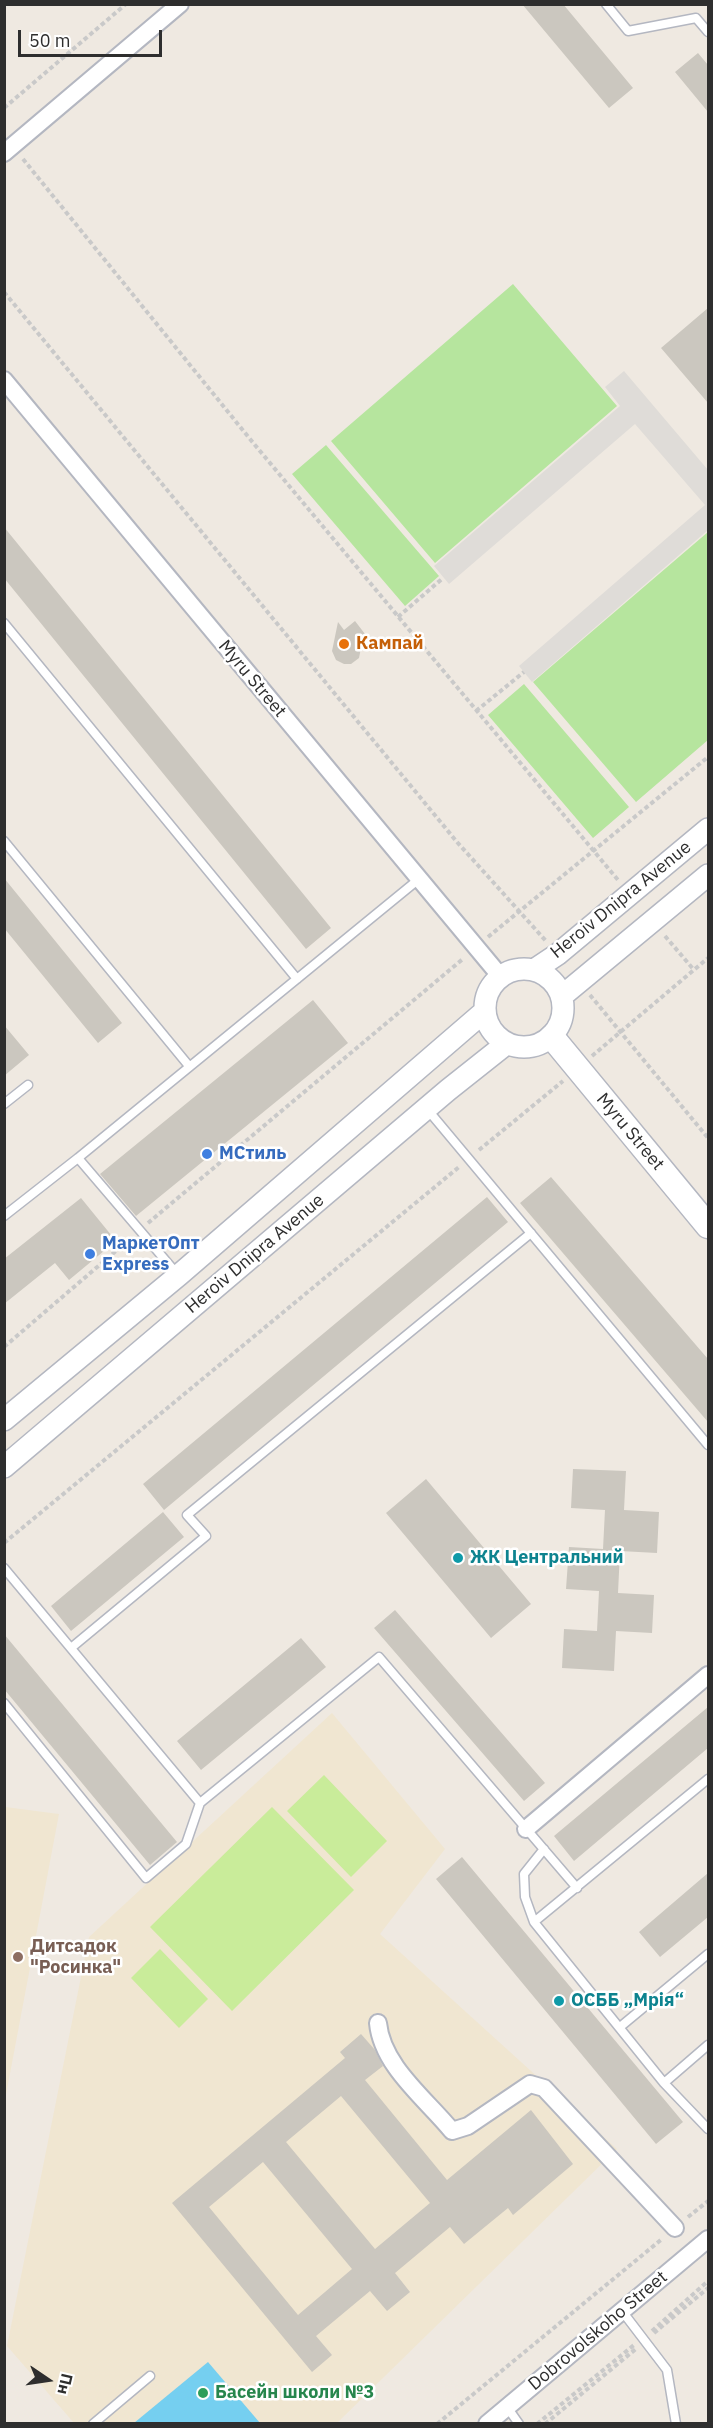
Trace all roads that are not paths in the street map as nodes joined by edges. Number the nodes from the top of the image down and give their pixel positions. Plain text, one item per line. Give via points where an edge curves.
1 (180, 4) edge
2 (606, 4) edge
3 (708, 32) edge
4 (12, 153) edge
5 (4, 380) edge
6 (4, 623) edge
7 (708, 829) edge
8 (4, 841) edge
9 (708, 875) edge
10 (419, 879) junction
11 (534, 970) junction
12 (501, 976) junction
13 (297, 979) junction
14 (562, 996) junction
15 (485, 1011) junction
16 (552, 1037) junction
17 (506, 1044) junction
18 (189, 1066) junction
19 (28, 1085) dead end
20 (4, 1104) edge
21 (426, 1109) junction
22 (78, 1158) junction
23 (4, 1216) edge
24 (708, 1226) edge
25 (531, 1233) junction
26 (178, 1275) junction
27 (9, 1416) edge
28 (35, 1440) junction
29 (708, 1445) edge
30 (4, 1467) edge
31 (4, 1568) edge
32 (71, 1648) junction
33 (708, 1675) edge
34 (4, 1703) edge
35 (708, 1779) edge
36 (200, 1803) junction
37 (526, 1829) junction
38 (544, 1849) junction
39 (577, 1888) junction
40 (534, 1922) junction
41 (708, 1954) edge
42 (378, 2023) dead end
43 (620, 2027) junction
44 (708, 2045) edge
45 (664, 2083) junction
46 (708, 2129) edge
47 (675, 2228) road end
48 (708, 2239) edge
49 (622, 2311) junction
50 (150, 2376) dead end
51 (507, 2407) junction
52 (93, 2424) edge
53 (487, 2424) edge
54 (519, 2424) edge
55 (676, 2424) edge

1 - 4 street
2 - 3 lane via 628,31 696,18
5 - 10 street, Myru Street
6 - 13 lane
7 - 11 street, Heroiv Dnipra Avenue
8 - 18 lane
9 - 14 street, Heroiv Dnipra Avenue
10 - 12 street, Myru Street
10 - 13 lane
11 - 12 street via 511,971
11 - 14 street via 552,981
12 - 15 street via 486,998
13 - 18 lane
14 - 16 street via 560,1026
15 - 17 street via 495,1036
15 - 26 street, Heroiv Dnipra Avenue
16 - 17 street via 530,1048
16 - 24 main road, Myru Street
17 - 21 street, Heroiv Dnipra Avenue
18 - 22 lane
19 - 20 lane
21 - 25 lane
21 - 28 street, Heroiv Dnipra Avenue
22 - 23 lane
22 - 26 lane
25 - 29 lane
25 - 32 lane via 187,1515 206,1536
26 - 27 street, Heroiv Dnipra Avenue
27 - 28 street
28 - 30 street, Heroiv Dnipra Avenue
31 - 32 lane
32 - 36 lane
33 - 37 street
34 - 36 lane via 146,1878 186,1844
35 - 39 lane
36 - 37 lane via 379,1657
37 - 38 lane
38 - 39 lane
38 - 40 lane via 524,1874 525,1897
39 - 40 lane
40 - 43 lane
41 - 43 lane
42 - 47 street via 380,2038 391,2058 452,2131 468,2126 530,2084 544,2088
43 - 45 lane
44 - 45 lane
45 - 46 lane
48 - 49 street, Dobrovolskoho Street
49 - 51 street, Dobrovolskoho Street
49 - 55 lane via 667,2370
50 - 52 lane
51 - 53 street, Dobrovolskoho Street
51 - 54 lane

